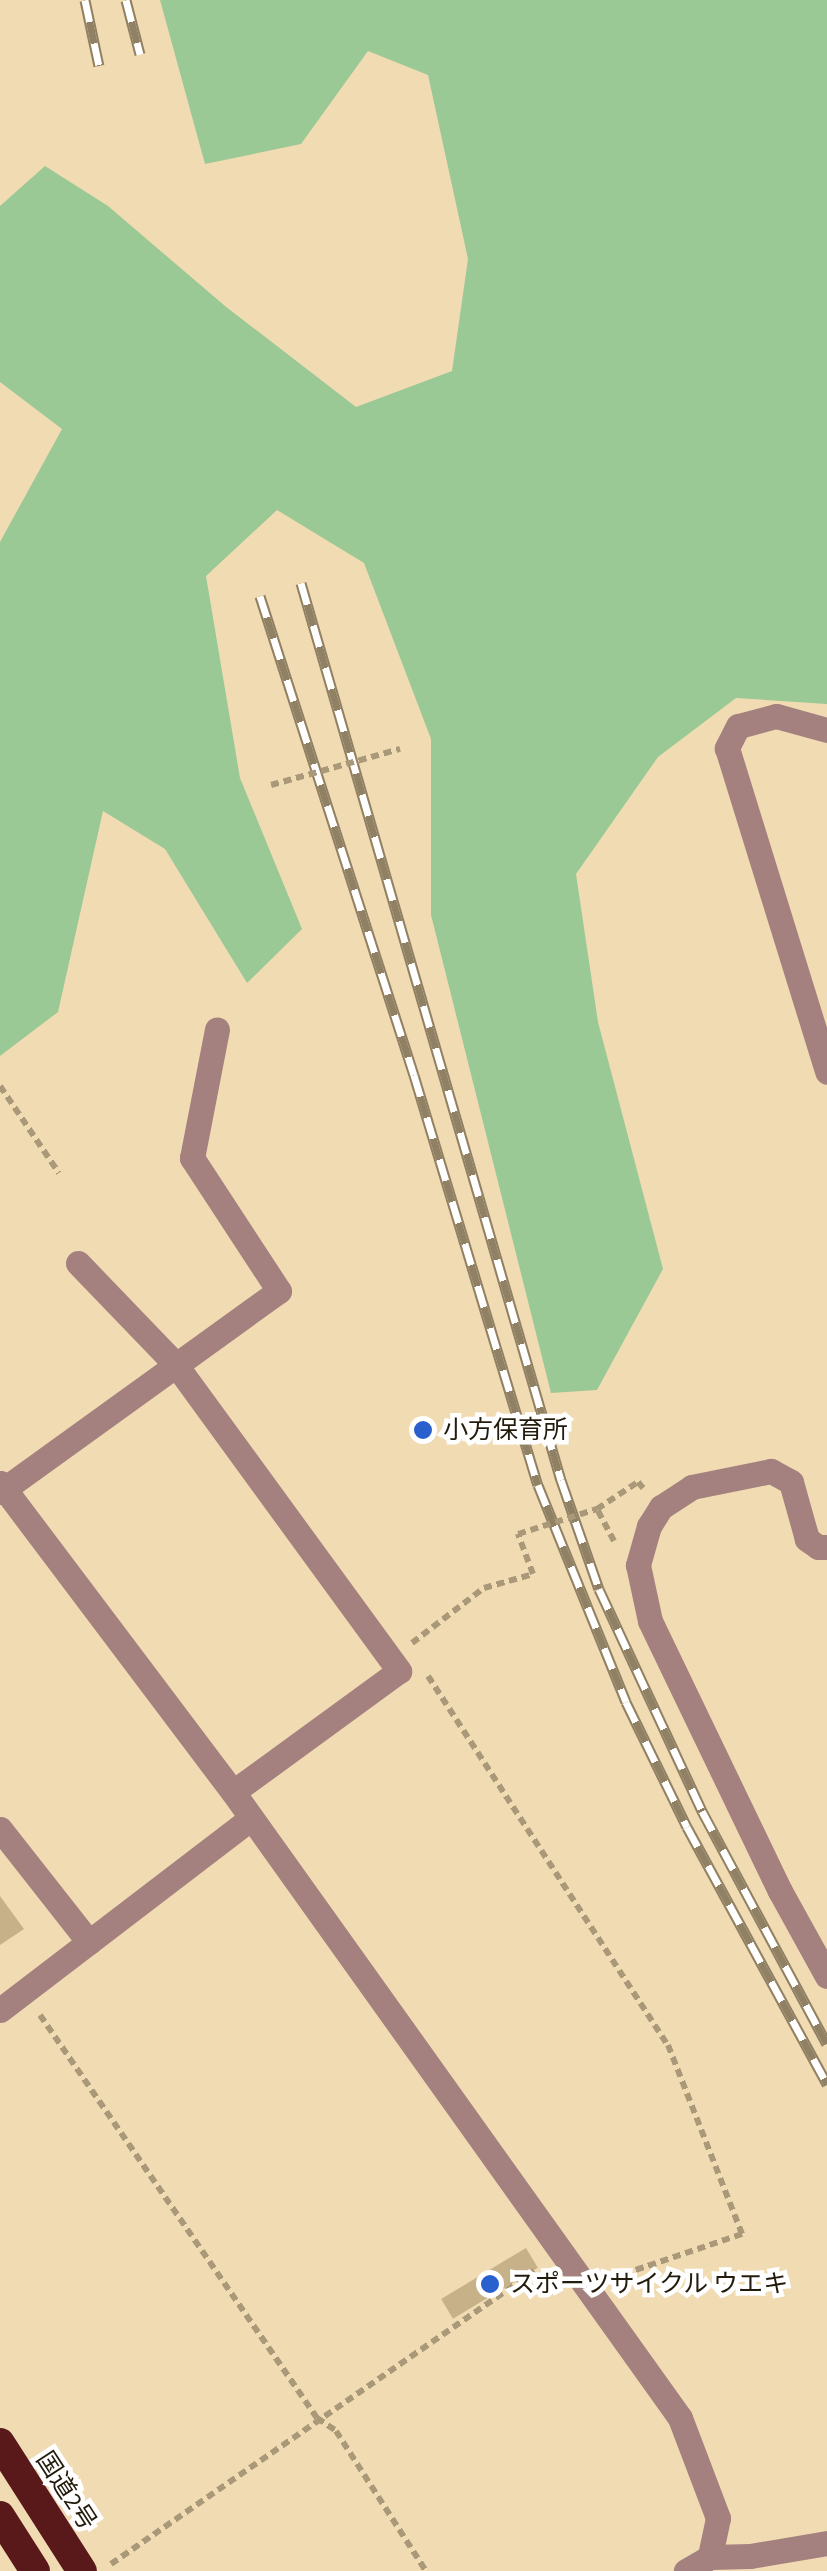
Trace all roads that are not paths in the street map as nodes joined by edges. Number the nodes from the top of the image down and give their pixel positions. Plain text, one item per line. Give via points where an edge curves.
1 (827, 730) edge
2 (217, 1029) dead end
3 (827, 1072) edge
4 (78, 1263) dead end
5 (176, 1366) junction
6 (2, 1488) edge
7 (827, 1546) edge
8 (233, 1792) junction
9 (251, 1818) junction
10 (0, 1829) edge
11 (89, 1942) junction
12 (827, 1976) edge
13 (0, 2010) edge
14 (0, 2444) edge
15 (0, 2516) edge
16 (827, 2543) edge
17 (710, 2557) junction
18 (36, 2571) edge
19 (82, 2571) edge
20 (686, 2571) edge

1 - 3 street via 776,716 738,726 726,748
2 - 5 street via 192,1158 279,1291
4 - 5 street
5 - 6 street
5 - 8 street via 399,1671
6 - 8 street
7 - 12 street via 807,1539 791,1482 771,1471 692,1486 661,1507 638,1565 650,1621
8 - 9 street
9 - 11 street
9 - 17 street via 680,2418 718,2518
10 - 11 street
11 - 13 street
14 - 19 highway, 国道2号
15 - 18 highway
16 - 17 street
17 - 20 street

